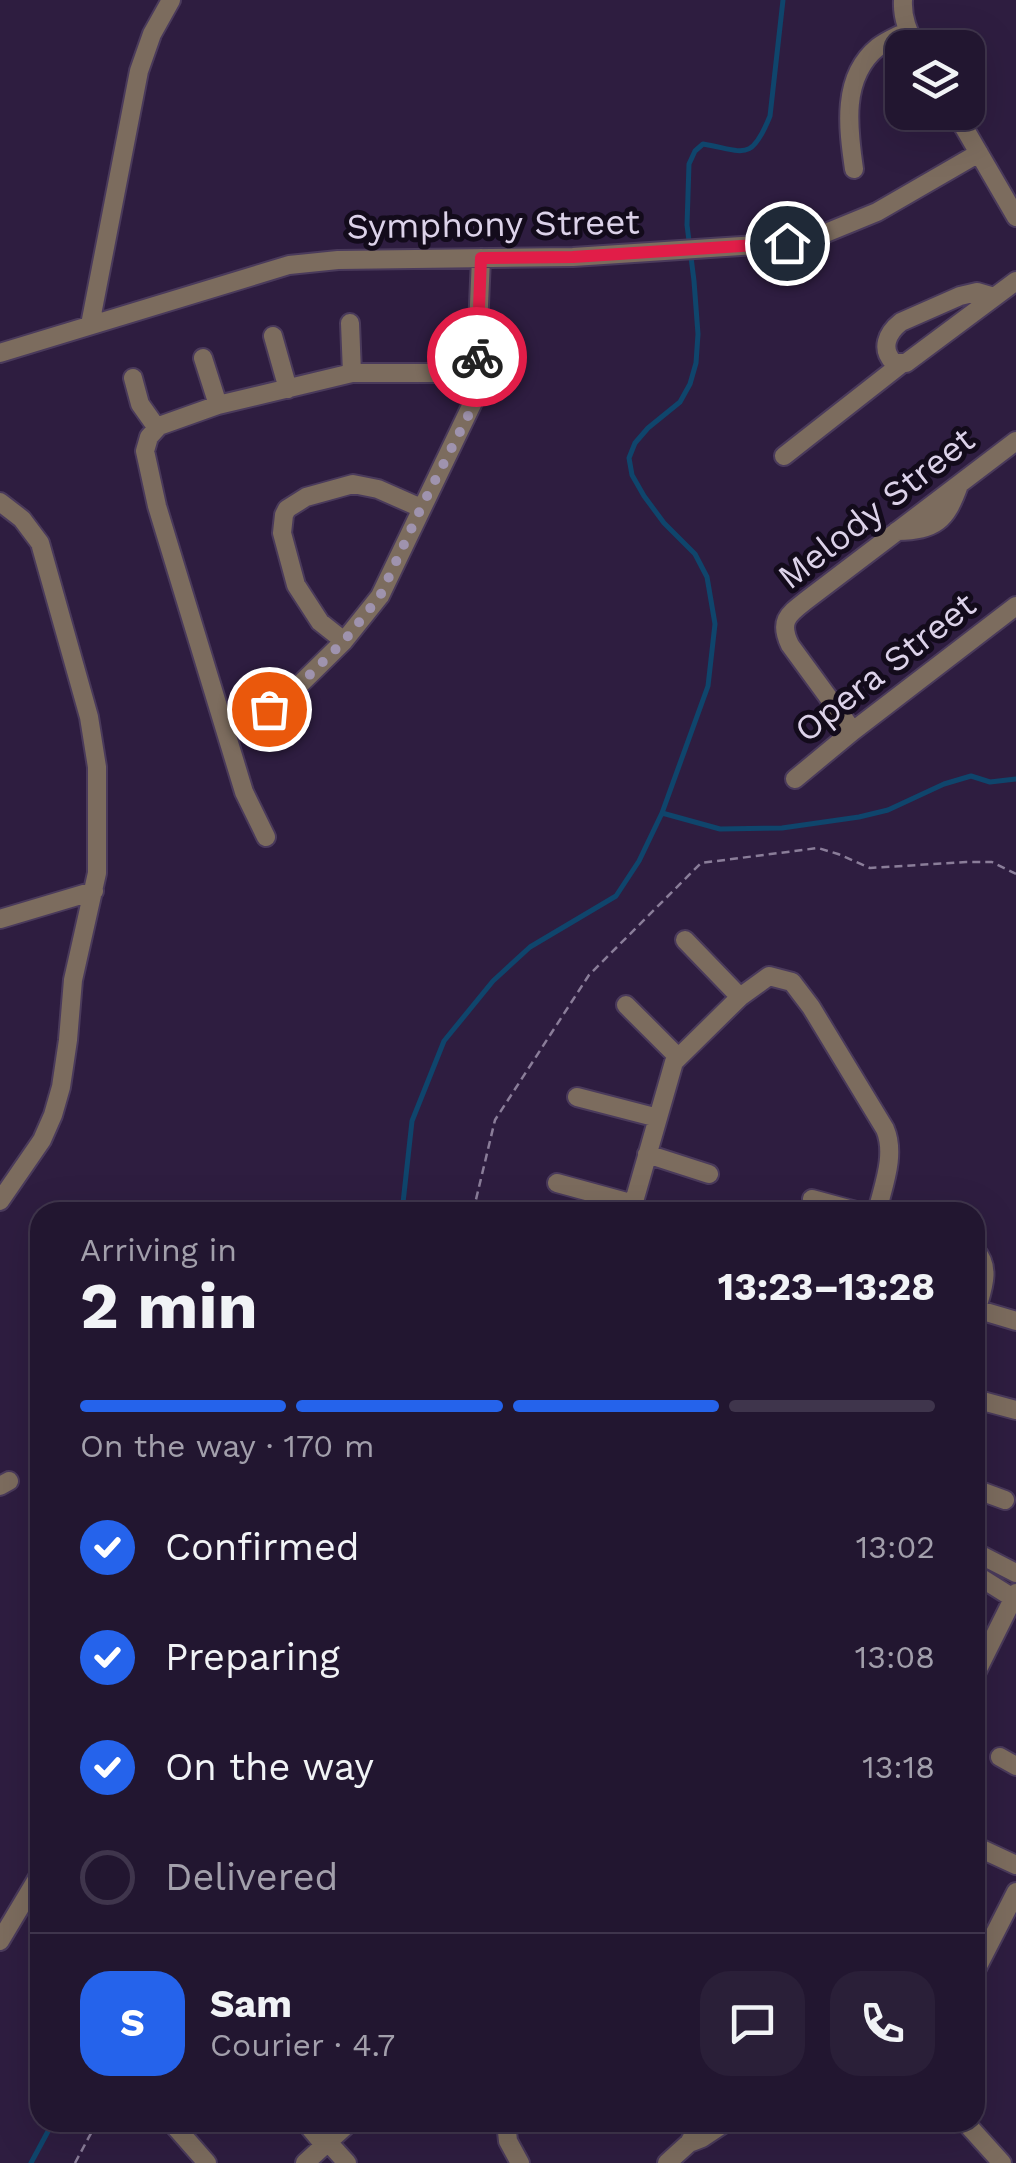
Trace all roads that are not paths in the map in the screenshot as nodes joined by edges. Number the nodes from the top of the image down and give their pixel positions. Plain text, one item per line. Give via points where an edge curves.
1 (171, 0) edge
2 (903, 0) edge
3 (909, 30) edge
4 (885, 45) edge
5 (966, 130) edge
6 (979, 152) junction
7 (854, 169) dead end
8 (1016, 217) edge
9 (481, 258) junction
10 (1016, 281) edge
11 (994, 297) junction
12 (350, 323) dead end
13 (90, 325) junction
14 (274, 336) dead end
15 (0, 353) edge
16 (203, 358) dead end
17 (900, 365) junction
18 (352, 373) junction
19 (476, 373) junction
20 (133, 378) dead end
21 (288, 388) junction
22 (218, 405) junction
23 (157, 428) junction
24 (1016, 441) edge
25 (784, 456) dead end
26 (0, 502) edge
27 (421, 508) junction
28 (1014, 609) edge
29 (344, 641) junction
30 (225, 725) junction
31 (853, 730) junction
32 (795, 779) dead end
33 (266, 837) dead end
34 (94, 890) junction
35 (0, 919) edge
36 (685, 940) dead end
37 (740, 997) junction
38 (626, 1005) dead end
39 (678, 1057) junction
40 (578, 1096) dead end
41 (658, 1118) junction
42 (648, 1154) junction
43 (709, 1174) dead end
44 (557, 1182) dead end
45 (812, 1199) dead end
46 (0, 1202) edge
47 (615, 1202) edge
48 (635, 1202) edge
49 (823, 1202) edge
50 (879, 1202) edge
51 (985, 1314) edge
52 (1016, 1321) edge
53 (985, 1402) edge
54 (1016, 1410) edge
55 (985, 1493) edge
56 (1004, 1500) dead end
57 (985, 1557) edge
58 (1016, 1573) edge
59 (985, 1580) edge
60 (1015, 1597) edge
61 (985, 1655) edge
62 (985, 1851) edge
63 (1016, 1865) edge
64 (30, 1891) edge
65 (1016, 1892) edge
66 (985, 1940) edge
67 (0, 1941) edge
68 (180, 2132) edge
69 (315, 2132) edge
70 (340, 2132) edge
71 (505, 2132) edge
72 (695, 2132) edge
73 (711, 2132) edge
74 (974, 2132) edge
75 (688, 2143) junction
76 (327, 2144) junction
77 (207, 2163) edge
78 (305, 2163) edge
79 (347, 2163) edge
80 (520, 2163) edge
81 (666, 2163) edge
82 (1002, 2163) edge

1 - 13 street via 139,71
2 - 3 street
4 - 7 street via 862,64 852,90
5 - 6 street
6 - 8 street
6 - 9 street, Symphony Street via 877,212 816,237 750,247
9 - 13 street, Symphony Street via 289,265
9 - 19 street
10 - 11 street
11 - 17 street
11 - 17 street via 960,296 901,322 886,346 888,358
12 - 18 street
13 - 15 street, Symphony Street
14 - 21 street
16 - 22 street
17 - 25 street
18 - 19 street
18 - 21 street
19 - 27 street via 470,412
20 - 23 street
21 - 22 street
22 - 23 street
23 - 30 street via 145,452 150,479
24 - 31 street, Melody Street via 784,624 790,644
26 - 34 street via 40,542 88,717 97,767
27 - 29 street via 380,596
27 - 29 street via 353,484 287,509 282,533 296,584 320,622
28 - 31 street, Opera Street
29 - 30 street via 280,704
30 - 33 street via 244,792
31 - 32 street, Opera Street
34 - 35 street
34 - 46 street via 53,1115
36 - 37 street
37 - 39 street
37 - 50 street via 769,976 792,982 811,1007 886,1129 890,1142
38 - 39 street
39 - 41 street
40 - 41 street
41 - 42 street
42 - 43 street
42 - 48 street
44 - 47 street
45 - 49 street
51 - 52 street
53 - 54 street
55 - 56 street
57 - 58 street
59 - 60 street
60 - 61 street
62 - 63 street
64 - 67 street
65 - 66 street
68 - 77 street
69 - 76 street
70 - 76 street
71 - 80 street
72 - 75 street
73 - 75 street
74 - 82 street
75 - 81 street
76 - 78 street
76 - 79 street

